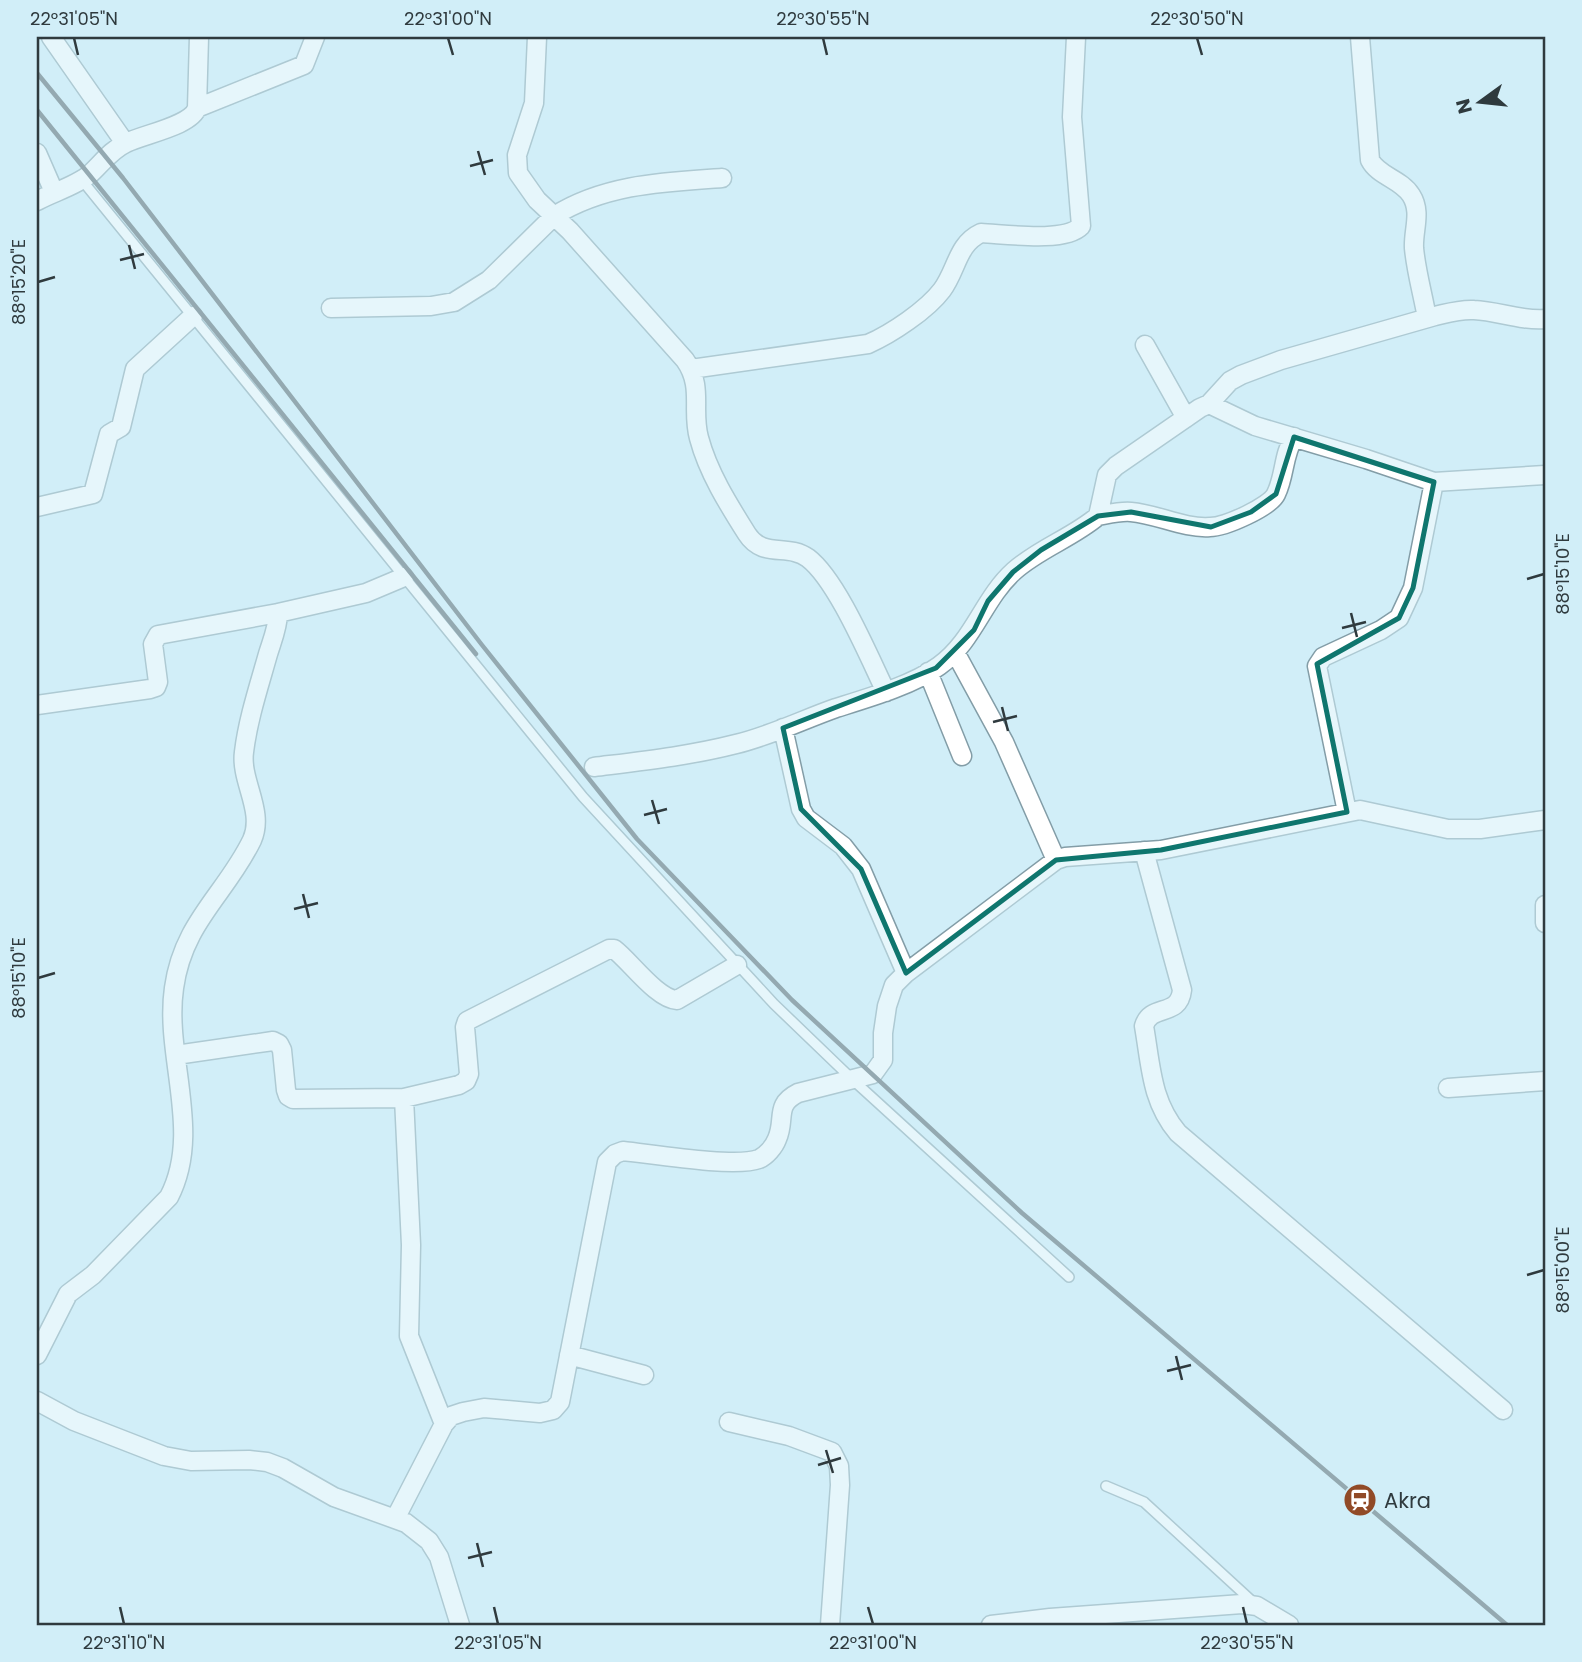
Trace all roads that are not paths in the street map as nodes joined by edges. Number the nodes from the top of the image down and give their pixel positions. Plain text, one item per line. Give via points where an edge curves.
1 (51, 37) edge
2 (199, 37) edge
3 (315, 37) edge
4 (537, 37) edge
5 (1076, 37) edge
6 (1360, 37) edge
7 (197, 108) junction
8 (125, 143) junction
9 (37, 153) edge
10 (722, 178) dead end
11 (81, 179) junction
12 (54, 192) junction
13 (37, 201) edge
14 (554, 216) junction
15 (331, 308) dead end
16 (193, 316) junction
17 (1427, 318) junction
18 (1545, 319) edge
19 (1145, 345) dead end
20 (691, 369) junction
21 (1209, 404) junction
22 (1186, 418) junction
23 (1294, 437) junction
24 (1545, 475) edge
25 (1434, 482) junction
26 (37, 507) edge
27 (1098, 516) junction
28 (404, 578) junction
29 (278, 613) junction
30 (956, 652) junction
31 (928, 672) junction
32 (886, 692) junction
33 (37, 705) edge
34 (783, 729) junction
35 (962, 756) dead end
36 (594, 767) dead end
37 (1347, 812) junction
38 (1545, 820) edge
39 (1144, 851) junction
40 (1056, 860) junction
41 (1545, 905) edge
42 (1545, 923) edge
43 (737, 965) junction
44 (906, 973) junction
45 (176, 1055) junction
46 (853, 1080) junction
47 (1545, 1081) edge
48 (1448, 1088) dead end
49 (404, 1098) junction
50 (1069, 1277) dead end
51 (37, 1355) edge
52 (569, 1355) junction
53 (644, 1376) dead end
54 (37, 1401) edge
55 (1503, 1410) dead end
56 (729, 1422) dead end
57 (444, 1424) junction
58 (1106, 1486) dead end
59 (395, 1519) junction
60 (1258, 1606) junction
61 (460, 1625) edge
62 (830, 1625) edge
63 (991, 1625) edge
64 (1289, 1625) edge

1 - 8 street
2 - 7 street
3 - 7 street via 304,65
4 - 14 street via 534,103 516,164 523,181
5 - 20 street via 1072,117 1081,226 1076,232 1063,236 981,233 971,238 935,298 885,337 868,344
6 - 17 street via 1370,160 1410,193 1416,205 1414,248
7 - 8 street via 185,121
8 - 11 street
9 - 12 street
10 - 14 street via 620,189
11 - 12 street
11 - 16 lane
12 - 13 street
14 - 15 street via 489,281 454,302
14 - 20 street
16 - 26 street via 135,369 121,427 109,434 93,494
16 - 28 lane
17 - 18 street via 1474,310
17 - 21 street via 1241,375
19 - 22 street
20 - 32 street via 697,390 699,440 747,535 755,545 801,554 818,568 836,593
21 - 22 street
21 - 23 street via 1255,426
22 - 27 street via 1107,475
23 - 25 street
23 - 27 street via 1276,495 1223,524 1198,526 1131,512
24 - 25 street
25 - 37 street via 1413,588 1399,618 1323,657 1317,666
27 - 30 street via 1013,572 988,601 974,630
28 - 29 street via 366,593
28 - 43 lane via 583,797
29 - 33 street via 159,635 153,644 156,687
29 - 45 street via 243,755 256,828 189,937 178,964 173,999
30 - 31 street
30 - 40 street via 1004,743
31 - 32 street
31 - 35 street
32 - 34 street
34 - 36 street via 665,759
34 - 44 street via 801,809 843,846 861,869
37 - 38 street via 1360,810 1448,829
37 - 39 street
39 - 40 street
39 - 55 street via 1182,990 1176,1006 1153,1014 1144,1027 1161,1111 1178,1133
40 - 44 street
41 - 42 street
43 - 46 lane
43 - 49 street via 671,1000 614,949 609,950 467,1021 467,1081
44 - 46 street via 894,985 887,1006 883,1060 873,1074
45 - 49 street via 273,1041 282,1050 286,1090 293,1099
45 - 51 street via 182,1120 176,1184 169,1197 93,1275 68,1294
46 - 50 lane
46 - 52 street via 788,1098 778,1139 759,1158 736,1162 623,1151 615,1154 607,1162
47 - 48 street
49 - 57 street via 411,1245 409,1336
52 - 53 street
52 - 57 street via 559,1402 553,1410 484,1408 452,1416
54 - 59 street via 74,1421 164,1456 267,1462 334,1497
56 - 62 street via 789,1436 837,1458 840,1485
57 - 59 street
58 - 60 lane via 1144,1502
59 - 61 street via 429,1541 439,1557
60 - 63 street via 1165,1609
60 - 64 street

